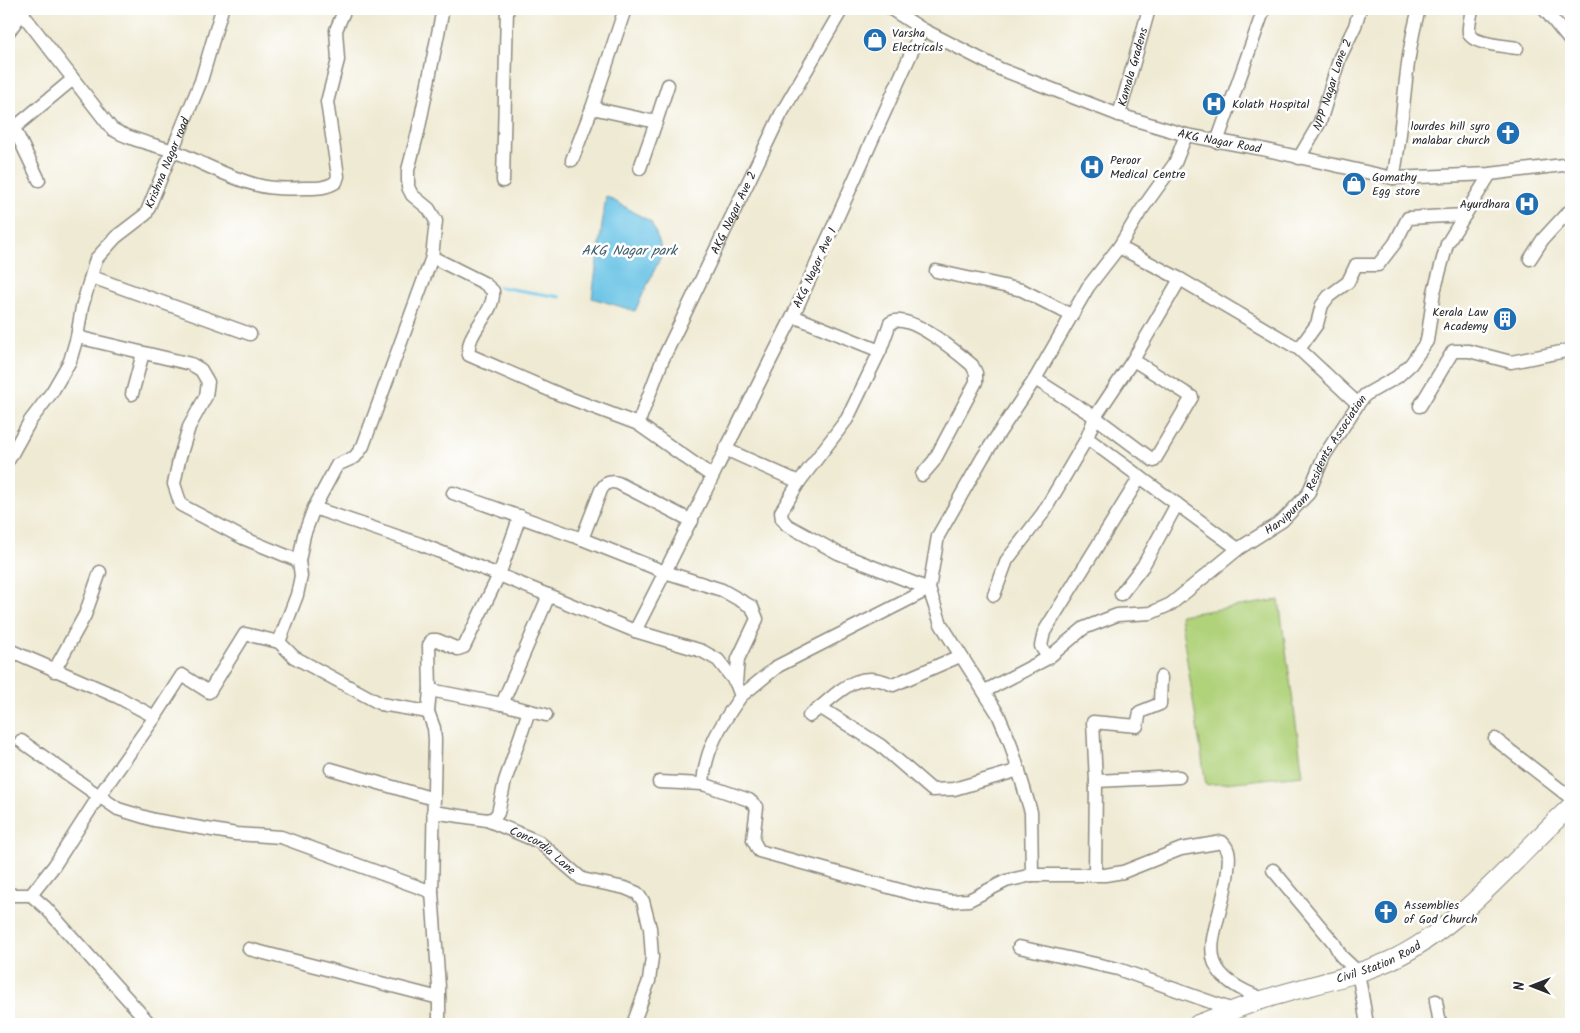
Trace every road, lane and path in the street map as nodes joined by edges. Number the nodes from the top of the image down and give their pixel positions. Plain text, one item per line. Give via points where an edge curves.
1 (222, 9) edge
2 (345, 9) edge
3 (443, 9) edge
4 (507, 9) edge
5 (625, 9) edge
6 (842, 9) edge
7 (1264, 9) edge
8 (1360, 9) edge
9 (1419, 9) edge
10 (1472, 9) edge
11 (1544, 9) edge
12 (23, 11) edge
13 (898, 11) edge
14 (1146, 12) edge
15 (922, 29) junction
16 (9, 31) edge
17 (1571, 42) edge
18 (1517, 48) dead end
19 (73, 79) junction
20 (668, 86) dead end
21 (592, 108) junction
22 (1118, 115) junction
23 (656, 122) junction
24 (1186, 135) junction
25 (1217, 142) junction
26 (171, 151) junction
27 (1299, 158) junction
28 (572, 160) dead end
29 (1571, 164) edge
30 (640, 168) dead end
31 (1490, 174) junction
32 (1393, 178) junction
33 (38, 180) dead end
34 (503, 180) dead end
35 (1571, 211) edge
36 (1465, 214) junction
37 (1119, 247) junction
38 (432, 258) junction
39 (1530, 259) dead end
40 (936, 271) dead end
41 (92, 277) junction
42 (1180, 279) junction
43 (1071, 315) junction
44 (793, 316) junction
45 (250, 334) dead end
46 (77, 337) junction
47 (1299, 349) junction
48 (1571, 350) edge
49 (880, 351) junction
50 (143, 352) junction
51 (1133, 360) junction
52 (1035, 379) junction
53 (132, 394) dead end
54 (1358, 404) junction
55 (1420, 406) dead end
56 (1096, 417) junction
57 (638, 424) junction
58 (1087, 438) junction
59 (13, 439) edge
60 (725, 449) junction
61 (9, 459) edge
62 (922, 475) dead end
63 (712, 476) junction
64 (1140, 478) junction
65 (799, 482) junction
66 (453, 493) dead end
67 (1177, 504) junction
68 (314, 508) junction
69 (520, 516) junction
70 (692, 521) junction
71 (582, 540) junction
72 (1238, 549) junction
73 (299, 560) junction
74 (100, 572) dead end
75 (666, 572) junction
76 (499, 574) junction
77 (929, 589) junction
78 (1121, 594) dead end
79 (549, 595) junction
80 (994, 595) dead end
81 (635, 631) junction
82 (279, 642) junction
83 (9, 650) edge
84 (960, 656) junction
85 (1048, 658) junction
86 (54, 670) junction
87 (1161, 678) dead end
88 (736, 683) junction
89 (430, 690) junction
90 (985, 691) junction
91 (741, 696) junction
92 (502, 704) junction
93 (821, 708) junction
94 (529, 711) junction
95 (428, 712) junction
96 (546, 715) dead end
97 (809, 716) dead end
98 (155, 717) junction
99 (1495, 739) dead end
100 (22, 741) dead end
101 (331, 769) dead end
102 (1019, 770) junction
103 (1179, 777) dead end
104 (1096, 781) junction
105 (659, 782) dead end
106 (703, 784) junction
107 (99, 796) junction
108 (1571, 798) edge
109 (434, 805) junction
110 (1571, 806) edge
111 (487, 820) junction
112 (1273, 870) dead end
113 (1032, 875) junction
114 (1096, 875) junction
115 (432, 892) junction
116 (9, 894) edge
117 (31, 895) junction
118 (1019, 947) dead end
119 (249, 949) dead end
120 (1358, 972) junction
121 (439, 998) junction
122 (1264, 999) junction
123 (1436, 1001) dead end
124 (1233, 1010) junction
125 (150, 1024) edge
126 (439, 1024) edge
127 (633, 1024) edge
128 (1198, 1024) edge
129 (1367, 1024) edge
130 (1440, 1024) edge

1 - 26 street, Krishna Nagar road via 201,81
2 - 26 street via 336,30 338,60 328,94 338,170 336,182 323,188 258,186
3 - 38 street via 408,170 408,187 412,195 429,209 436,221
4 - 34 street
5 - 21 street
6 - 57 street, AKG Nagar Ave 2 via 781,114 662,361
7 - 25 street
8 - 27 street, NPP Nagar Lane 2 via 1340,57 1320,122
9 - 32 street via 1413,30 1402,133
10 - 18 street via 1471,38
11 - 17 street
12 - 16 street
12 - 19 street
13 - 15 street, AKG Nagar Road
14 - 22 street, Kamala Gradens
15 - 22 street, AKG Nagar Road via 1000,69
15 - 44 street, AKG Nagar Ave 1
19 - 26 street via 112,129 134,141
19 - 33 street via 14,128
20 - 23 street
21 - 23 street
21 - 28 street
22 - 24 street, AKG Nagar Road
23 - 30 street
24 - 25 street, AKG Nagar Road
24 - 37 street via 1175,163
25 - 27 street, AKG Nagar Road
26 - 41 street, Krishna Nagar road via 146,214 102,251 96,259
27 - 32 street, AKG Nagar Road
29 - 31 street, AKG Nagar Road
31 - 32 street, AKG Nagar Road
31 - 36 street, Harvipuram Residents Association
35 - 39 street via 1566,213
36 - 47 street via 1408,218 1378,265 1356,265 1348,282 1329,296 1322,305 1317,324
36 - 54 street, Harvipuram Residents Association via 1447,244 1434,292 1427,341 1397,377 1365,394
37 - 42 street
37 - 43 street
38 - 57 street via 484,283 492,291 490,305 468,343 469,355
38 - 68 street via 363,446 355,457 337,465
40 - 43 street via 1022,290
41 - 45 street
41 - 46 street, Krishna Nagar road
42 - 47 street
42 - 51 street
43 - 52 street
44 - 49 street, AKG Nagar Ave 1
44 - 60 street
46 - 50 street
46 - 59 street, Krishna Nagar road via 62,376
47 - 54 street
48 - 55 street via 1511,362 1469,351 1453,351
49 - 62 street via 890,323 898,320 911,322 972,365 976,372 976,382 934,461
49 - 65 street via 847,419
50 - 53 street
50 - 73 street via 191,364 201,370 208,382 206,396 189,427 179,460 174,484 181,505 243,538
51 - 56 street
51 - 56 street via 1192,397 1154,461
52 - 56 street
52 - 77 street via 1003,424 938,536
54 - 72 street, Harvipuram Residents Association via 1324,456 1308,494 1282,521
56 - 58 street
57 - 63 street
58 - 64 street
58 - 80 street via 1043,513 1006,560
59 - 61 street, Krishna Nagar road
60 - 63 street
60 - 65 street
63 - 70 street
64 - 67 street
64 - 85 street via 1044,632 1041,646
65 - 77 street via 781,512 787,525 838,552
66 - 69 street
67 - 72 street
67 - 78 street via 1143,566
68 - 73 street
68 - 76 street
69 - 71 street
69 - 76 street
70 - 71 street via 612,482 601,490
70 - 75 street
71 - 75 street
72 - 85 street, Harvipuram Residents Association via 1171,604 1151,613 1117,615 1084,628
73 - 82 street via 301,576 297,595
74 - 86 street via 85,615
75 - 81 street
75 - 88 street via 722,590 752,607 757,619 738,659
76 - 79 street
76 - 89 street via 464,647 458,649 437,640 432,640 429,645
77 - 84 street via 941,624
77 - 91 street via 778,666
79 - 81 street
79 - 92 street
81 - 88 street via 718,660
82 - 95 street via 294,656 382,704
82 - 98 street via 245,634 209,692 182,675
83 - 86 street
84 - 90 street
84 - 93 street via 893,685 867,678 844,687
85 - 90 street, Harvipuram Residents Association
86 - 98 street via 116,696
87 - 104 street via 1160,704 1140,712 1138,726 1093,722
88 - 91 street
89 - 92 street
89 - 95 street
90 - 102 street via 998,714
91 - 106 street via 716,732 705,763
92 - 94 street
93 - 97 street
93 - 102 street via 880,745 932,790 954,789
94 - 96 street
94 - 111 street via 498,813
95 - 109 street via 435,740
98 - 107 street
99 - 108 street
100 - 107 street
101 - 109 street, Concordia Lane
102 - 113 street via 1031,812
103 - 104 street
104 - 114 street
105 - 106 street
106 - 113 street via 749,800 757,807 753,840 758,851 811,867 951,901 969,900 1006,881
107 - 115 street via 118,809 154,820 281,838
107 - 117 street via 54,866
109 - 111 street, Concordia Lane
109 - 115 street
110 - 120 main road, Civil Station Road via 1470,904 1424,940 1390,960
111 - 127 street, Concordia Lane via 539,842 582,879 625,888 637,893 643,901 650,928 652,957 649,981
112 - 120 street via 1334,943 1341,956
113 - 114 street
114 - 122 street via 1123,872 1181,849 1222,842 1229,850 1229,856 1227,883 1213,937 1214,967 1245,992
115 - 121 street
116 - 117 street
117 - 125 street
118 - 124 street via 1118,969
119 - 121 street
120 - 122 main road, Civil Station Road
120 - 129 street
121 - 126 street
122 - 124 main road, Civil Station Road
123 - 130 street
124 - 128 main road, Civil Station Road

